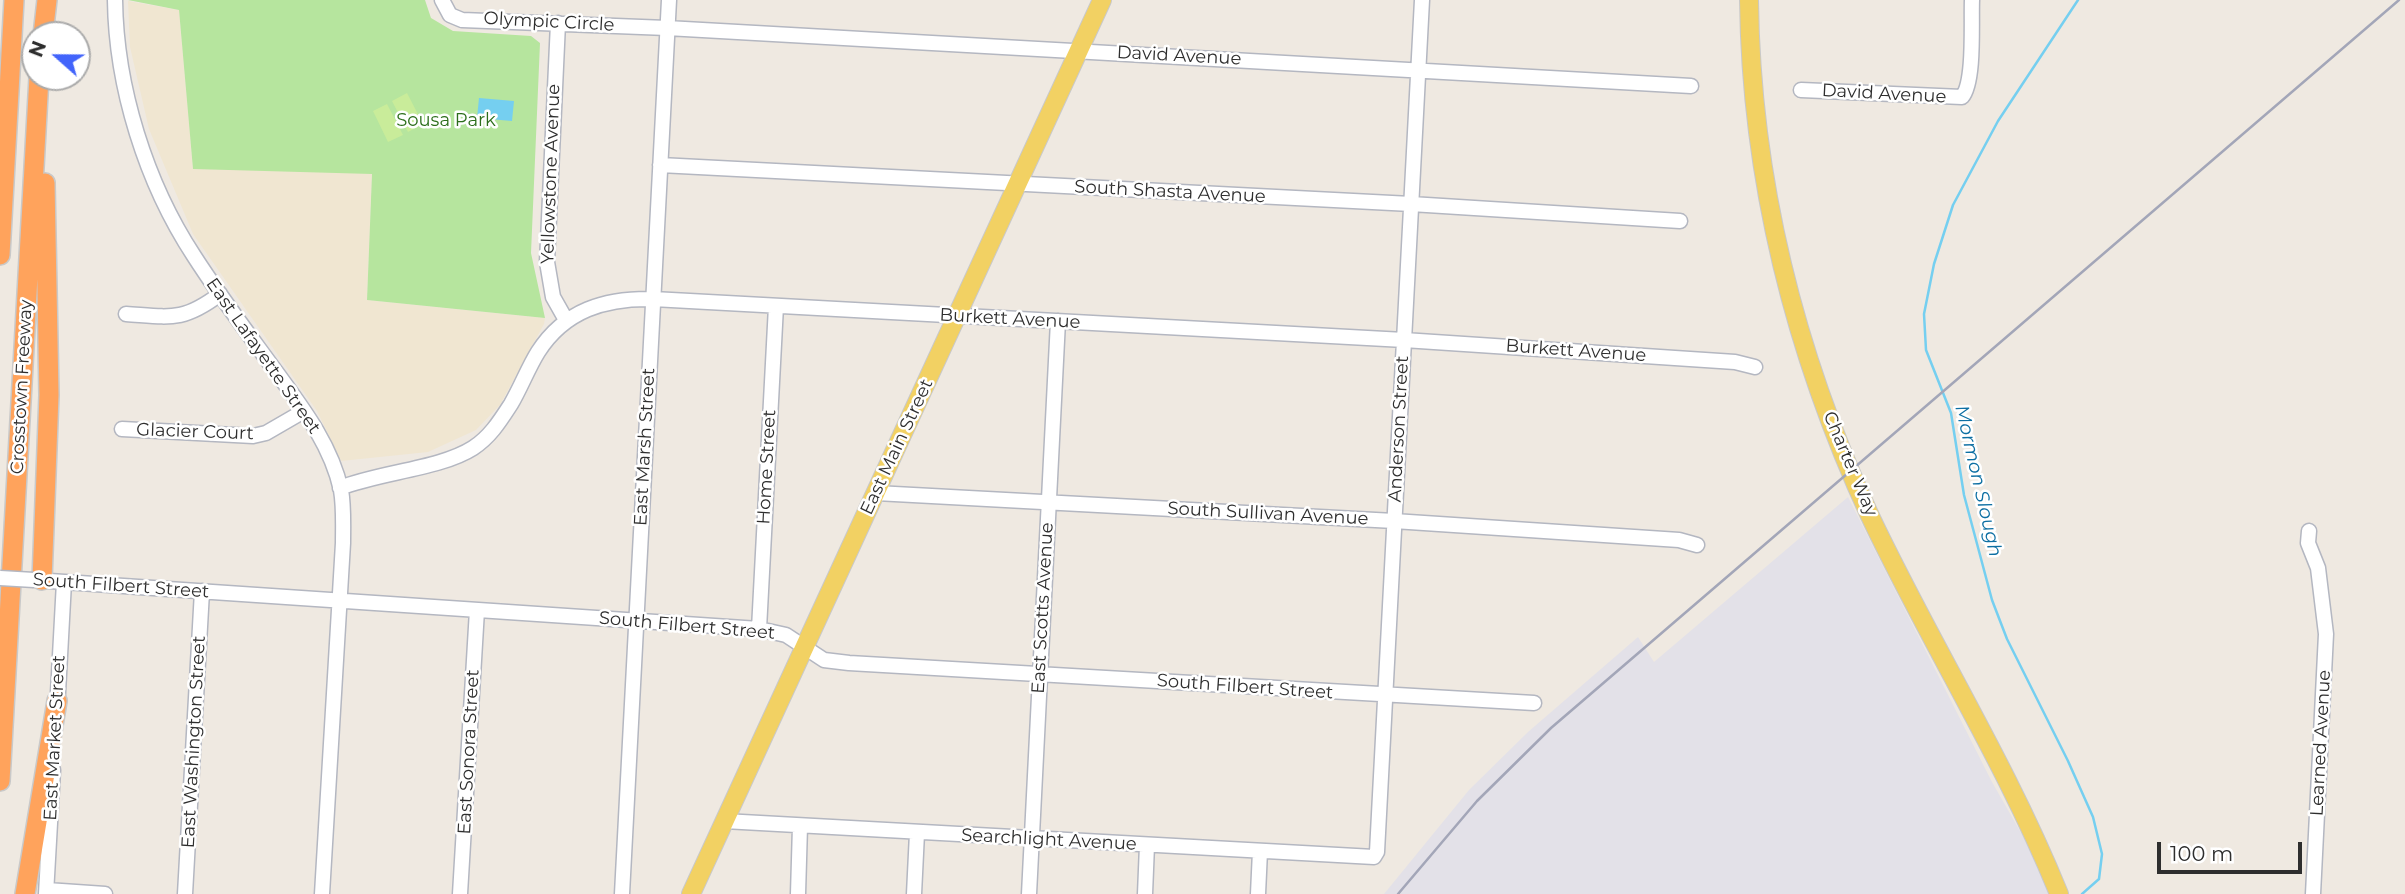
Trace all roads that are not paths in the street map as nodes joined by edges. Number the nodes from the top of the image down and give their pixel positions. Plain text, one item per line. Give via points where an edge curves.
1 (12, 0) edge
2 (47, 0) edge
3 (115, 0) edge
4 (442, 0) edge
5 (669, 0) edge
6 (1102, 0) edge
7 (1422, 0) edge
8 (1749, 0) edge
9 (1972, 0) edge
10 (45, 21) edge
11 (558, 23) junction
12 (667, 28) junction
13 (1078, 50) junction
14 (0, 69) edge
15 (1419, 69) junction
16 (1691, 86) dead end
17 (1801, 90) dead end
18 (38, 91) edge
19 (46, 91) edge
20 (660, 165) junction
21 (1018, 184) junction
22 (1411, 204) junction
23 (1680, 221) dead end
24 (0, 255) edge
25 (220, 294) junction
26 (653, 299) junction
27 (776, 306) junction
28 (126, 314) dead end
29 (957, 316) junction
30 (566, 320) junction
31 (1058, 321) junction
32 (1404, 340) junction
33 (1755, 367) dead end
34 (304, 411) junction
35 (122, 429) dead end
36 (340, 488) junction
37 (876, 494) junction
38 (1048, 502) junction
39 (1394, 521) junction
40 (2309, 531) dead end
41 (1697, 545) dead end
42 (0, 578) edge
43 (38, 580) junction
44 (64, 582) junction
45 (202, 591) junction
46 (340, 600) junction
47 (477, 610) junction
48 (636, 620) junction
49 (758, 629) junction
50 (804, 647) junction
51 (1039, 674) junction
52 (1385, 695) junction
53 (57, 701) junction
54 (1534, 703) dead end
55 (0, 781) edge
56 (724, 821) junction
57 (800, 826) junction
58 (917, 833) junction
59 (1031, 839) junction
60 (1147, 845) junction
61 (1260, 851) junction
62 (1374, 857) joint
63 (46, 892) edge
64 (24, 894) edge
65 (105, 894) edge
66 (185, 894) edge
67 (322, 894) edge
68 (460, 894) edge
69 (622, 894) edge
70 (691, 894) edge
71 (798, 894) edge
72 (914, 894) edge
73 (1029, 894) edge
74 (1145, 894) edge
75 (1258, 894) edge
76 (2059, 894) edge
77 (2314, 894) edge

1 - 14 highway
1 - 24 highway
2 - 10 highway
3 - 25 street, East Lafayette Street via 123,81 150,169 187,244
4 - 11 street, Olympic Circle via 450,15 462,20
5 - 12 street, East Marsh Street
6 - 13 main road, East Main Street
7 - 15 street, Anderson Street
8 - 76 main road, Charter Way via 1756,115 1778,253 1811,368 1870,516 2006,780
9 - 17 street, David Avenue via 1965,94 1955,98
11 - 12 street, Olympic Circle
11 - 30 street, Yellowstone Avenue via 547,262 553,297
12 - 13 street, David Avenue
12 - 20 street, East Marsh Street
13 - 15 street, David Avenue
13 - 21 main road, East Main Street
15 - 16 street, David Avenue
15 - 22 street, Anderson Street
18 - 55 highway, Crosstown Freeway
19 - 43 highway via 49,395
20 - 21 street, South Shasta Avenue
20 - 26 street, East Marsh Street
21 - 22 street, South Shasta Avenue
21 - 29 main road, East Main Street
22 - 23 street, South Shasta Avenue
22 - 32 street, Anderson Street
25 - 28 street via 184,316
25 - 34 street, East Lafayette Street
26 - 27 street, Burkett Avenue
26 - 30 street, Burkett Avenue via 607,302
26 - 48 street, East Marsh Street
27 - 29 street, Burkett Avenue
27 - 49 street, Home Street
29 - 31 street, Burkett Avenue
29 - 37 main road, East Main Street
30 - 36 street, Burkett Avenue via 539,350 501,420 483,441 453,458
31 - 32 street, Burkett Avenue
31 - 38 street, East Scotts Avenue
32 - 33 street, Burkett Avenue
32 - 39 street, Anderson Street
34 - 35 street, Glacier Court via 253,436
34 - 36 street, East Lafayette Street via 320,435
36 - 46 street, East Lafayette Street
37 - 38 street, South Sullivan Avenue
37 - 50 main road, East Main Street
38 - 39 street, South Sullivan Avenue
38 - 51 street, East Scotts Avenue
39 - 41 street, South Sullivan Avenue via 1679,540
39 - 52 street, Anderson Street
40 - 77 street, Learned Avenue via 2326,634
42 - 43 street, South Filbert Street, bridge
43 - 44 street, South Filbert Street
44 - 45 street, South Filbert Street
44 - 53 street, East Market Street
45 - 46 street, South Filbert Street
45 - 66 street, East Washington Street
46 - 47 street, South Filbert Street
46 - 67 street, East Lafayette Street
47 - 48 street, South Filbert Street
47 - 68 street, East Sonora Street
48 - 49 street, South Filbert Street
48 - 69 street, East Marsh Street
49 - 50 street, South Filbert Street via 786,635
50 - 51 street, South Filbert Street via 824,660 849,663
50 - 56 main road, East Main Street
51 - 52 street, South Filbert Street
51 - 59 street, East Scotts Avenue
52 - 54 street, South Filbert Street
52 - 62 street, Anderson Street
53 - 63 street, East Market Street
53 - 64 highway
56 - 57 street, Searchlight Avenue
56 - 70 main road, East Main Street
57 - 58 street, Searchlight Avenue
57 - 71 street
58 - 59 street, Searchlight Avenue
58 - 72 street
59 - 60 street, Searchlight Avenue
59 - 73 street, East Scotts Avenue
60 - 61 street, Searchlight Avenue
60 - 74 street
61 - 62 street, Searchlight Avenue
61 - 75 street
63 - 65 street

